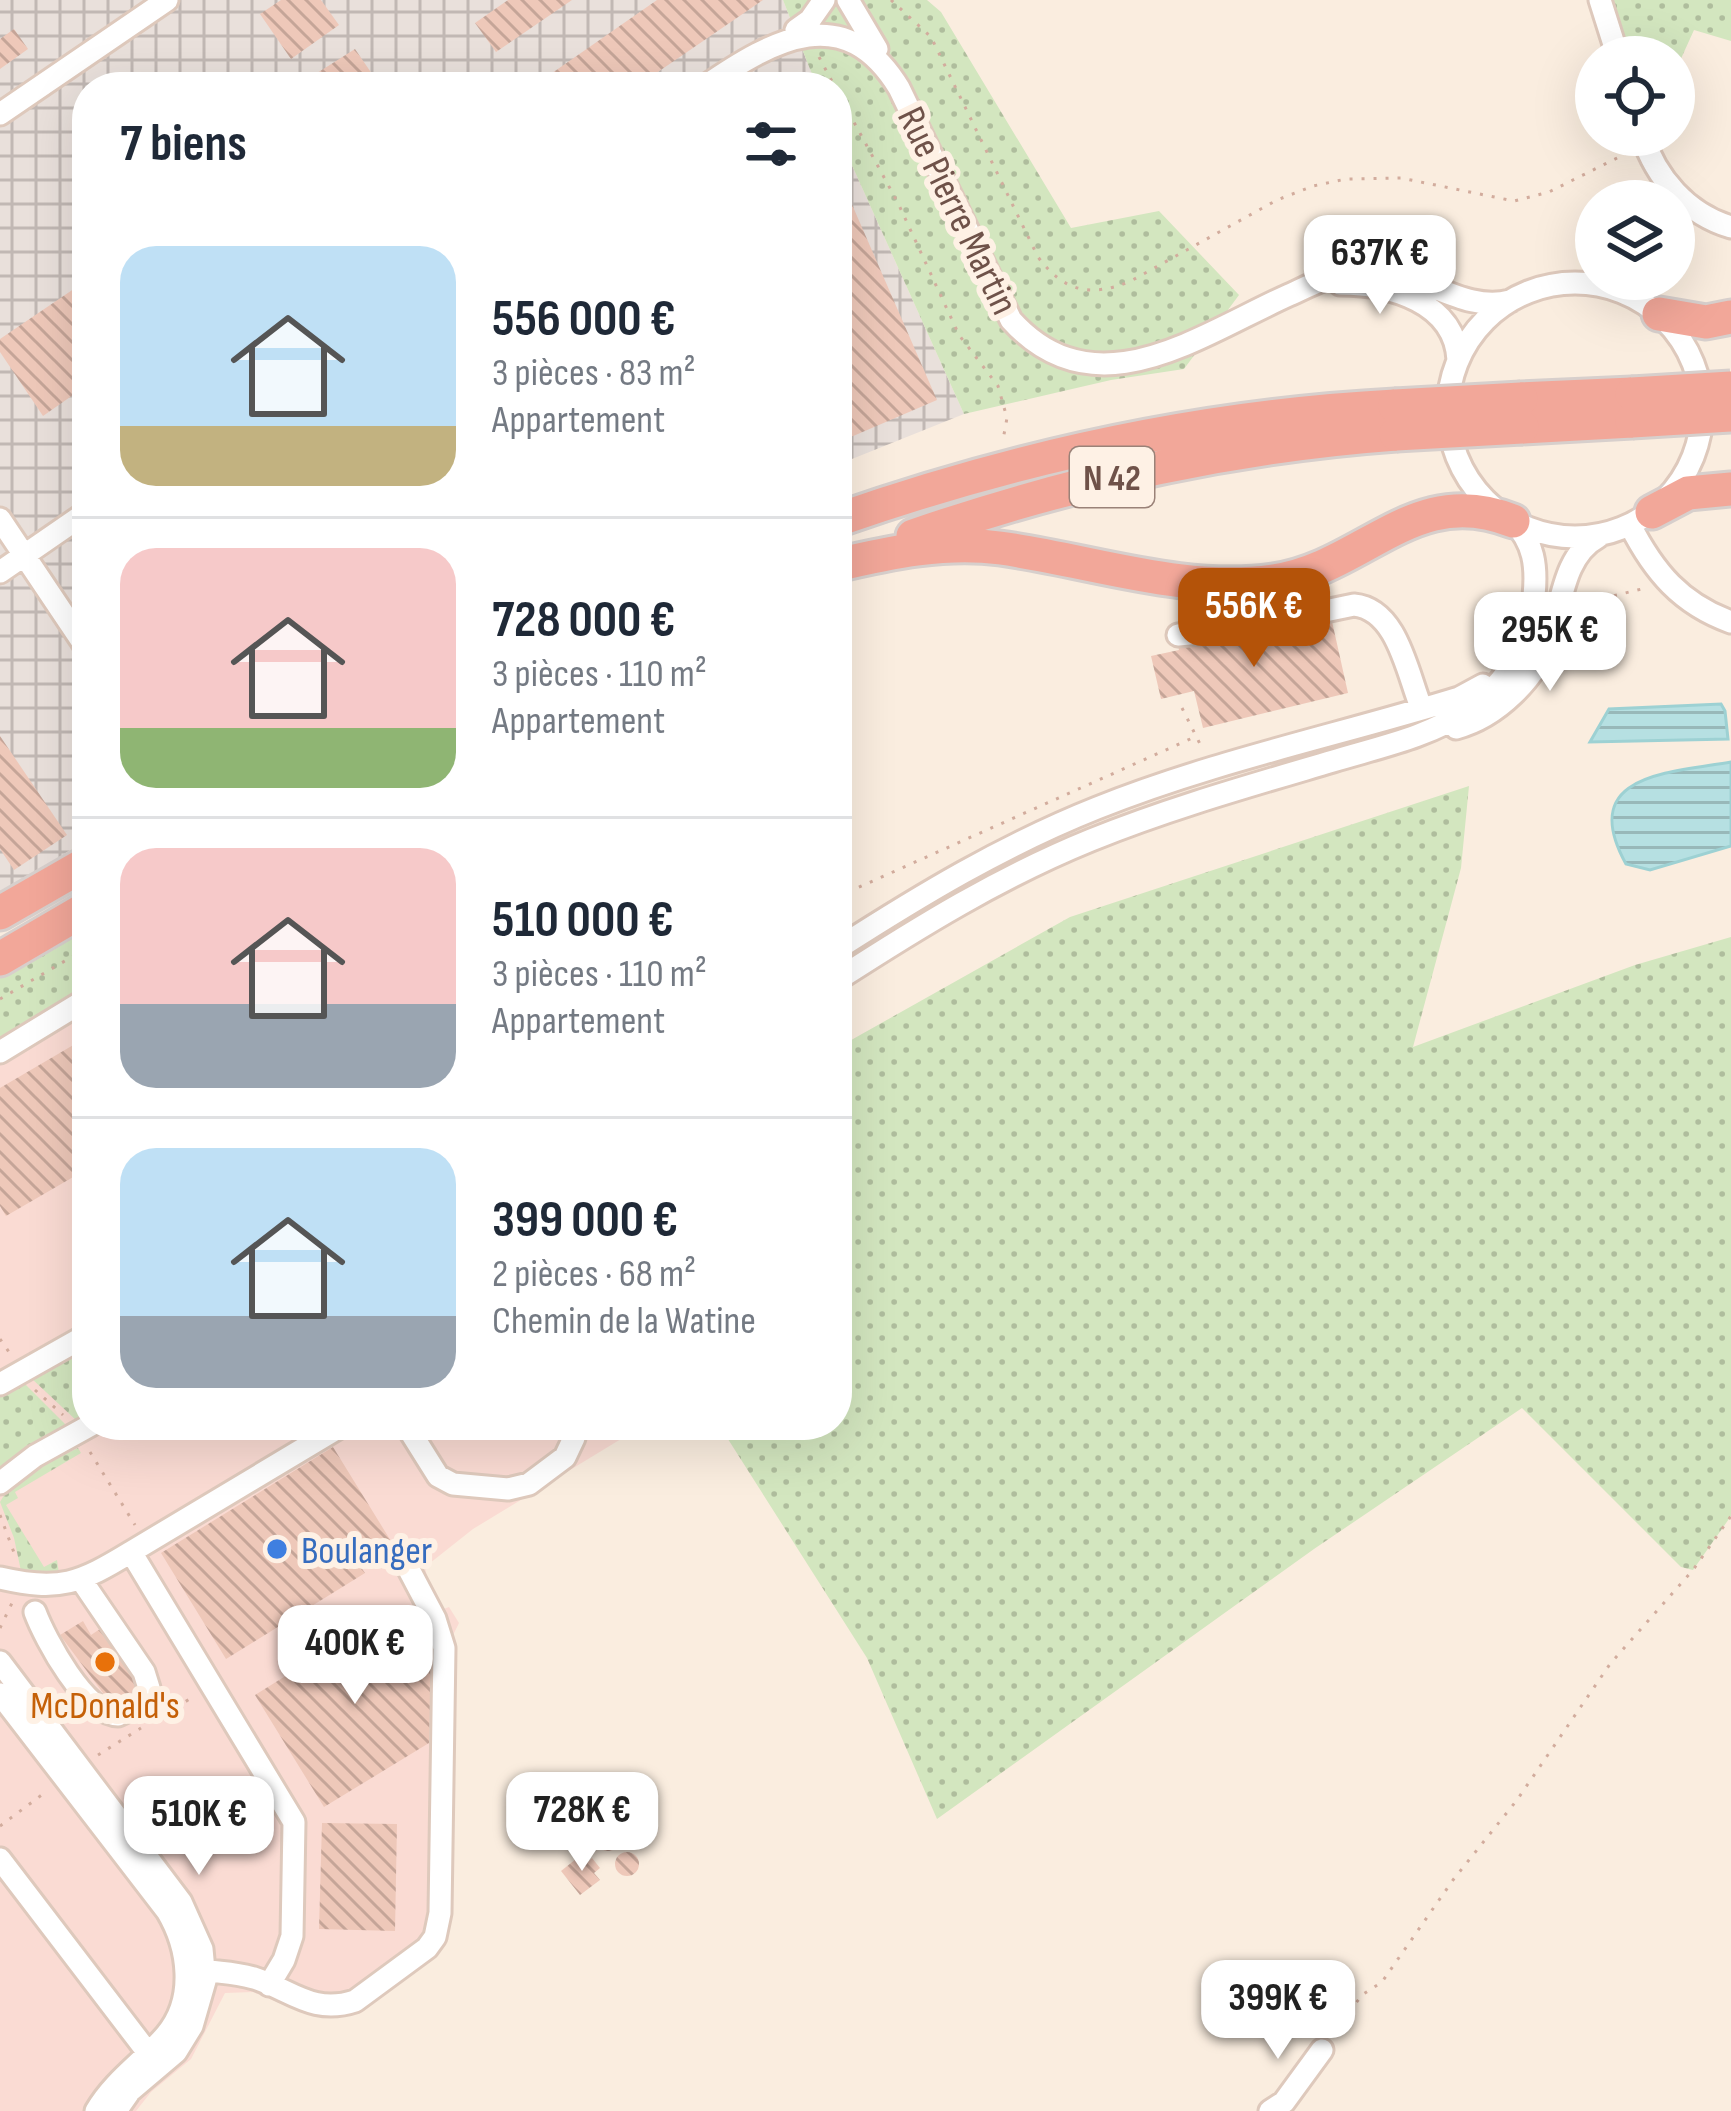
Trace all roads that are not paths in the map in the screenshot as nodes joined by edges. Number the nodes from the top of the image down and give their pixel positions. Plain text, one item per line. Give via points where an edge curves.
1 (167, 0) edge
2 (824, 0) edge
3 (848, 0) edge
4 (1600, 0) edge
5 (791, 33) junction
6 (1611, 36) edge
7 (883, 61) junction
8 (726, 72) edge
9 (0, 114) edge
10 (1653, 156) edge
11 (1731, 227) edge
12 (1304, 288) junction
13 (1510, 301) junction
14 (1659, 314) junction
15 (1731, 317) edge
16 (1458, 360) junction
17 (1731, 388) edge
18 (1632, 408) junction
19 (1731, 415) edge
20 (1395, 420) junction
21 (1731, 489) edge
22 (852, 515) edge
23 (0, 519) edge
24 (1641, 519) junction
25 (1513, 521) junction
26 (72, 522) edge
27 (1603, 534) junction
28 (24, 555) junction
29 (852, 558) edge
30 (852, 560) edge
31 (0, 572) edge
32 (1731, 622) edge
33 (72, 627) edge
34 (1178, 635) dead end
35 (1520, 654) junction
36 (1421, 707) junction
37 (1414, 736) junction
38 (72, 872) edge
39 (0, 914) edge
40 (72, 917) edge
41 (852, 939) edge
42 (0, 959) edge
43 (852, 971) edge
44 (72, 1008) edge
45 (0, 1052) edge
46 (72, 1343) edge
47 (0, 1384) edge
48 (72, 1436) edge
49 (318, 1440) edge
50 (414, 1440) edge
51 (573, 1440) edge
52 (0, 1483) edge
53 (131, 1552) junction
54 (406, 1564) dead end
55 (9, 1580) edge
56 (82, 1580) junction
57 (35, 1612) dead end
58 (0, 1662) edge
59 (0, 1694) edge
60 (0, 1859) edge
61 (195, 1971) junction
62 (268, 1984) junction
63 (1322, 2050) road end
64 (153, 2060) junction
65 (96, 2111) edge
66 (116, 2111) edge
67 (1270, 2111) edge

1 - 9 street
2 - 5 street
3 - 7 street
4 - 6 street
5 - 7 street, Rue Pierre Martin via 839,30
5 - 8 street
7 - 12 street, Rue Pierre Martin via 1000,303 1024,335 1058,357 1098,367 1132,363
10 - 11 street via 1672,189
12 - 13 street, Rue Pierre Martin via 1381,270 1483,304
12 - 16 street, Rue Pierre Martin via 1358,284 1408,297 1449,325
13 - 14 street via 1547,286 1587,283
13 - 16 street via 1479,326
14 - 15 highway via 1706,322
14 - 24 street via 1691,357 1703,409 1692,462 1675,490
16 - 25 street via 1448,399 1454,451 1473,486
17 - 18 highway, N 42, bridge
18 - 19 highway, N 42, bridge
18 - 20 highway, N 42, bridge
20 - 22 highway, N 42 via 1243,420 1136,438 962,479
20 - 29 highway, N 42 via 1141,470
21 - 24 highway via 1688,493
23 - 28 street
24 - 27 street
24 - 32 street via 1664,581
25 - 27 street via 1550,535
25 - 30 highway via 1476,509 1434,512 1316,571 1253,583 972,546
25 - 35 street via 1528,538 1535,570
26 - 28 street
27 - 37 street via 1581,549 1544,652 1505,701 1472,723
28 - 31 street
28 - 33 street
34 - 36 street via 1369,606 1386,618
35 - 36 street via 1470,694
35 - 37 street via 1480,701
36 - 41 street via 1099,808 1009,847
37 - 43 street via 1161,813 1060,853
38 - 39 highway
40 - 42 highway
44 - 45 street
46 - 47 street
48 - 52 street
49 - 53 street
50 - 51 street via 445,1480 508,1489 565,1457
53 - 56 street
53 - 62 street via 294,1822 292,1936
54 - 62 street via 435,1618 445,1661 438,1926 428,1948 343,2006 314,2005
55 - 56 street via 56,1587
56 - 57 street via 145,1672 141,1704 118,1715 100,1711
58 - 61 street via 185,1908 199,1936
59 - 61 street via 166,1911
60 - 64 street
61 - 62 street
61 - 64 street
63 - 67 street
64 - 65 street via 113,2085
64 - 66 street

